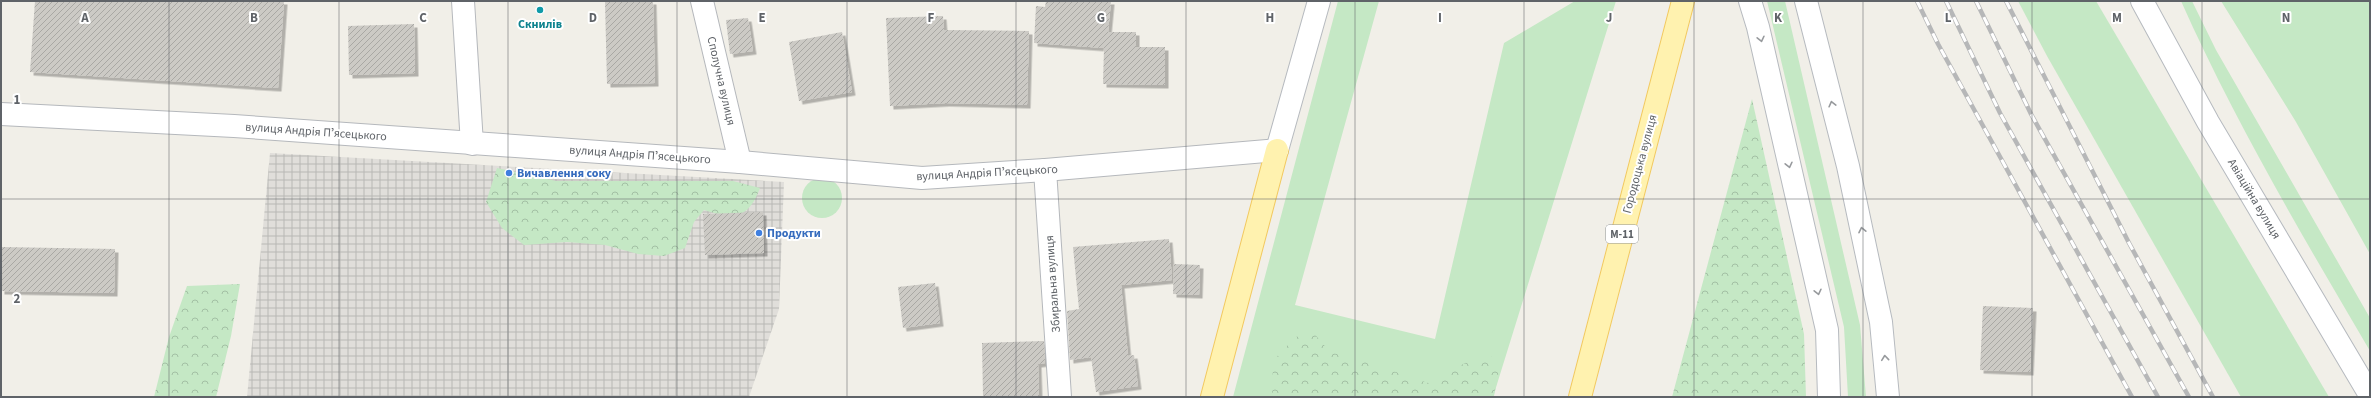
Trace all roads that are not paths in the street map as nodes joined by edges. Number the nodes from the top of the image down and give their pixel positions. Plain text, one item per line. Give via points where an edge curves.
1 (463, 1) edge
2 (702, 1) edge
3 (1319, 1) edge
4 (1683, 1) edge
5 (1750, 1) edge
6 (1806, 1) edge
7 (2142, 1) edge
8 (1, 114) edge
9 (472, 144) junction
10 (1278, 150) junction
11 (740, 162) junction
12 (1045, 170) junction
13 (2370, 395) edge
14 (1060, 397) edge
15 (1212, 397) edge
16 (1580, 397) edge
17 (1829, 397) edge
18 (1888, 397) edge

1 - 9 street
2 - 11 street, Сполучна вулиця
3 - 10 street
4 - 16 main road, Городоцька вулиця / М-11
5 -> 17 street via 1827,330
18 -> 6 street via 1881,322 1848,166
7 - 13 street, Авіаційна вулиця via 2208,122
8 - 9 street, вулиця Андрія Пʼясецького via 234,126
9 - 11 street, вулиця Андрія Пʼясецького
10 - 12 street, вулиця Андрія Пʼясецького
10 - 15 main road
11 - 12 street, вулиця Андрія Пʼясецького via 922,178
12 - 14 street, Збиральна вулиця

